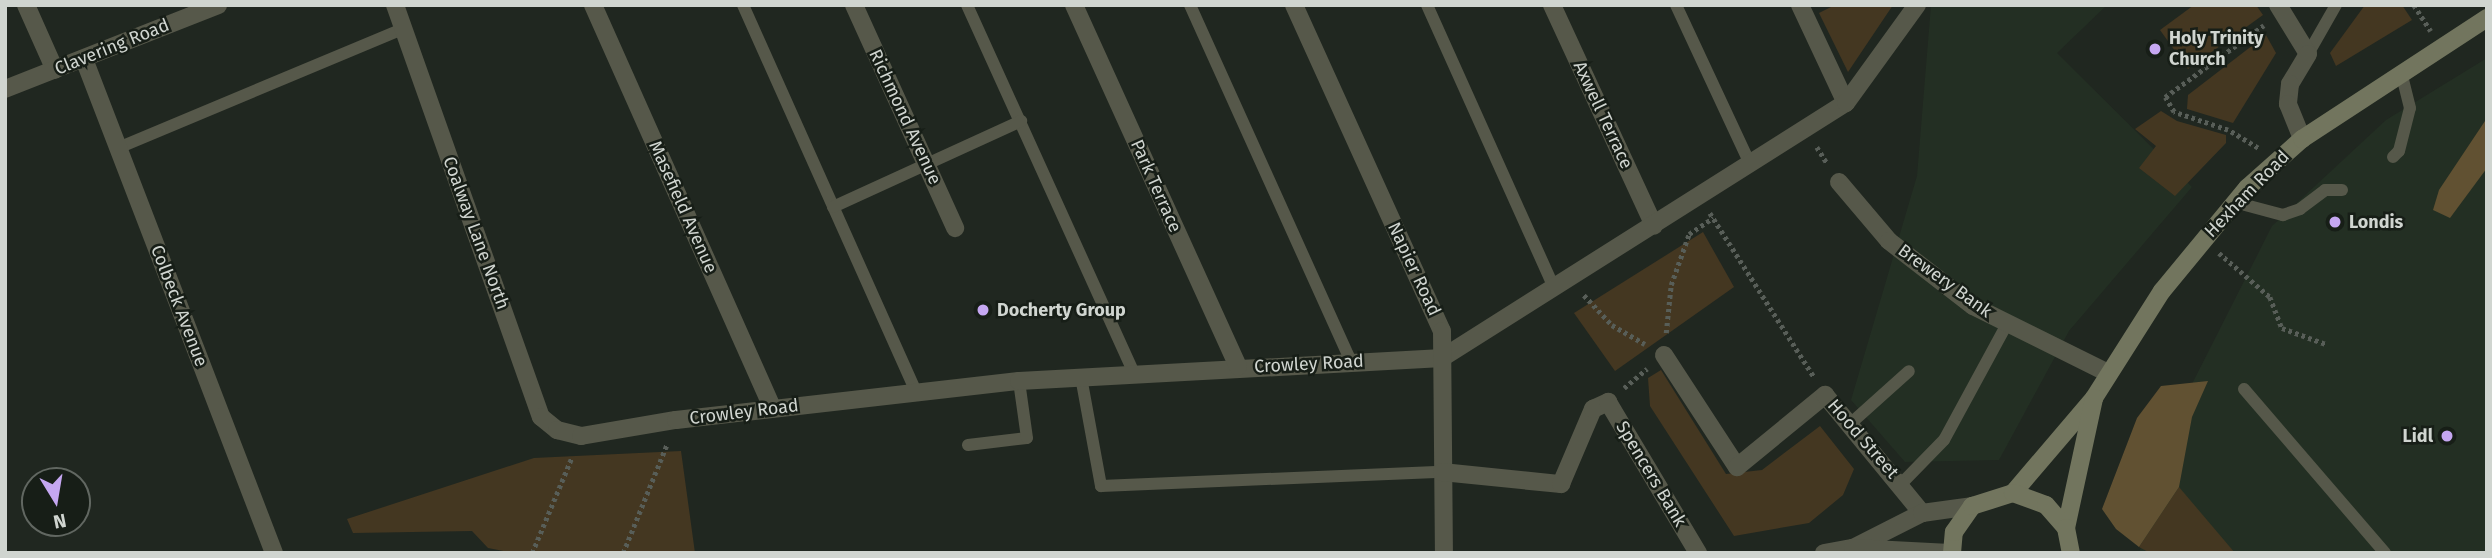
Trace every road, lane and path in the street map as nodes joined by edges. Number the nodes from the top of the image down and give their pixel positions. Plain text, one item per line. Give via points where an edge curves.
1 (26, 5) edge
2 (218, 5) edge
3 (395, 5) edge
4 (593, 5) edge
5 (743, 5) edge
6 (854, 5) edge
7 (967, 5) edge
8 (1074, 5) edge
9 (1190, 5) edge
10 (1294, 5) edge
11 (1426, 5) edge
12 (1552, 5) edge
13 (1676, 5) edge
14 (1800, 5) edge
15 (1917, 5) edge
16 (2336, 5) edge
17 (2414, 5) edge
18 (2280, 8) edge
19 (2487, 18) edge
20 (403, 29) junction
21 (2442, 47) junction
22 (2308, 54) junction
23 (84, 59) junction
24 (55, 70) junction
25 (2401, 73) junction
26 (5, 89) edge
27 (1846, 103) junction
28 (1021, 121) junction
29 (1807, 132) junction
30 (2302, 139) junction
31 (118, 148) junction
32 (2393, 157) dead end
33 (2277, 160) junction
34 (926, 164) junction
35 (1750, 164) junction
36 (1839, 182) joint
37 (2342, 190) dead end
38 (1700, 198) junction
39 (2234, 202) junction
40 (834, 207) junction
41 (1713, 218) junction
42 (1654, 226) junction
43 (956, 228) dead end
44 (2203, 239) junction
45 (1560, 282) junction
46 (2007, 324) junction
47 (2326, 344) dead end
48 (1664, 355) junction
49 (1442, 358) junction
50 (1351, 362) junction
51 (1238, 367) junction
52 (1909, 371) dead end
53 (1134, 373) junction
54 (2108, 373) junction
55 (1081, 377) junction
56 (1019, 381) junction
57 (2244, 389) dead end
58 (916, 392) junction
59 (1825, 396) junction
60 (2094, 398) junction
61 (1608, 402) junction
62 (773, 409) junction
63 (676, 420) junction
64 (1850, 424) junction
65 (581, 436) junction
66 (968, 445) dead end
67 (1442, 472) junction
68 (1902, 483) junction
69 (2013, 493) junction
70 (1972, 506) junction
71 (1923, 513) junction
72 (2066, 528) junction
73 (1853, 548) junction
74 (274, 553) edge
75 (532, 553) edge
76 (623, 553) edge
77 (1444, 553) edge
78 (1698, 553) edge
79 (1824, 553) edge
80 (1951, 553) edge
81 (2071, 553) edge
82 (2385, 553) edge

1 - 24 street
2 - 23 street, Clavering Road
3 - 20 street, Coalway Lane North
4 - 62 street, Masefield Avenue
5 - 40 lane
6 - 34 street, Richmond Avenue
7 - 28 lane
8 - 51 street, Park Terrace
9 - 50 lane
10 - 49 street, Napier Road via 1442,331
11 - 45 lane
12 - 42 street, Axwell Terrace
13 - 35 lane
14 - 27 street
15 - 27 street
16 - 22 lane
17 - 21 path
18 - 22 street
18 - 33 path via 2165,97 2174,112 2228,130
19 - 21 main road, Hexham Road
20 - 31 lane
20 - 65 street, Coalway Lane North via 541,417 557,430
21 - 25 main road, Hexham Road
22 - 30 street via 2290,84 2288,104
23 - 24 street, Clavering Road
23 - 31 street, Colbeck Avenue
24 - 26 street, Clavering Road
25 - 30 main road, Hexham Road
25 - 32 lane via 2410,108 2399,151
27 - 29 street
28 - 34 lane
28 - 53 lane
29 - 35 street
29 - 36 path
30 - 33 main road, Hexham Road
31 - 74 street, Colbeck Avenue
33 - 39 main road, Hexham Road
34 - 40 lane
34 - 43 street, Richmond Avenue
35 - 38 street
36 - 46 street, Brewery Bank via 1889,241 1973,306
37 - 39 lane via 2325,190 2300,209 2283,215
38 - 41 path
38 - 42 street
39 - 44 main road, Hexham Road
40 - 58 lane
41 - 48 path via 1689,234 1671,285
41 - 59 path
42 - 45 street
44 - 47 path via 2270,297 2282,328
44 - 54 main road, Hexham Road
45 - 48 path via 1612,325
45 - 49 street
46 - 54 street, Brewery Bank
46 - 68 lane via 1944,440
48 - 59 street, Hood Street via 1737,467
48 - 61 path
49 - 50 street, Crowley Road
49 - 67 street, Napier Road
50 - 51 street, Crowley Road
51 - 53 street, Crowley Road
52 - 64 lane
53 - 55 street, Crowley Road
54 - 60 main road, Hexham Road
55 - 56 street, Crowley Road
55 - 67 lane via 1101,486
56 - 58 street, Crowley Road
56 - 66 lane via 1027,438
57 - 82 lane
58 - 62 street, Crowley Road
59 - 64 street, Hood Street
60 - 69 main road, Hexham Road
60 - 72 main road, Hexham Road
61 - 67 street, Spencers Bank via 1593,409 1561,484
61 - 78 street, Spencers Bank
62 - 63 street, Crowley Road
63 - 65 street, Crowley Road
63 - 76 path
64 - 68 street, Hood Street
65 - 75 path
67 - 77 street, Napier Road
68 - 71 street, Hood Street
69 - 70 main road
69 - 72 main road via 2046,505
70 - 71 street
70 - 80 main road via 1954,533
71 - 73 street
72 - 81 main road
73 - 79 street
73 - 80 street

